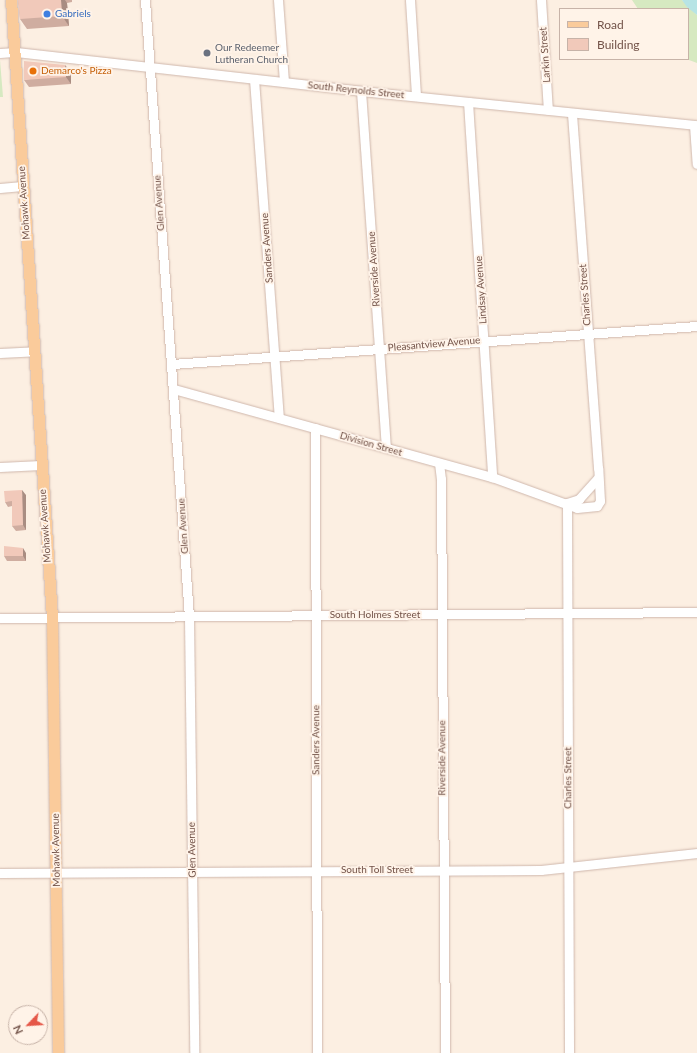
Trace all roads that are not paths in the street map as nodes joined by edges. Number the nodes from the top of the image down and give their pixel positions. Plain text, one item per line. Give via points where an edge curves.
1 (11, 0) edge
2 (145, 0) edge
3 (278, 0) edge
4 (410, 0) edge
5 (541, 0) edge
6 (16, 52) junction
7 (0, 53) edge
8 (149, 69) junction
9 (254, 79) junction
10 (284, 82) junction
11 (361, 91) junction
12 (416, 96) junction
13 (468, 102) junction
14 (548, 110) junction
15 (572, 112) junction
16 (696, 125) edge
17 (697, 164) edge
18 (22, 186) junction
19 (0, 188) edge
20 (697, 326) edge
21 (588, 333) junction
22 (484, 340) junction
23 (379, 349) junction
24 (35, 351) junction
25 (0, 353) edge
26 (275, 355) junction
27 (172, 364) junction
28 (174, 389) junction
29 (279, 417) junction
30 (315, 428) junction
31 (386, 447) junction
32 (439, 463) junction
33 (41, 465) junction
34 (0, 467) edge
35 (492, 478) junction
36 (598, 478) junction
37 (567, 503) junction
38 (697, 612) edge
39 (316, 615) junction
40 (441, 615) junction
41 (568, 615) junction
42 (52, 617) junction
43 (189, 617) junction
44 (0, 618) edge
45 (697, 853) edge
46 (568, 867) junction
47 (318, 870) junction
48 (443, 871) junction
49 (57, 872) junction
50 (192, 872) junction
51 (0, 873) edge
52 (58, 1053) edge
53 (194, 1053) edge
54 (317, 1053) edge
55 (445, 1053) edge
56 (569, 1053) edge

1 - 6 main road, Mohawk Avenue
2 - 8 street, Glen Avenue
3 - 10 street
4 - 12 street
5 - 14 street, Larkin Street
6 - 7 street, South Reynolds Street
6 - 8 street, South Reynolds Street
6 - 18 main road, Mohawk Avenue
8 - 9 street, South Reynolds Street
8 - 27 street, Glen Avenue
9 - 10 street, South Reynolds Street
9 - 26 street, Sanders Avenue
10 - 11 street, South Reynolds Street
11 - 12 street, South Reynolds Street
11 - 23 street, Riverside Avenue
12 - 13 street, South Reynolds Street
13 - 14 street, South Reynolds Street
13 - 22 street, Lindsay Avenue
14 - 15 street, South Reynolds Street
15 - 16 street, South Reynolds Street
15 - 21 street, Charles Street
16 - 17 street
18 - 19 street
18 - 24 main road, Mohawk Avenue
20 - 21 street, Pleasantview Avenue
21 - 22 street, Pleasantview Avenue
21 - 36 street, Charles Street
22 - 23 street, Pleasantview Avenue
22 - 35 street, Lindsay Avenue
23 - 26 street, Pleasantview Avenue
23 - 31 street, Riverside Avenue
24 - 25 street
24 - 33 main road, Mohawk Avenue
26 - 27 street, Pleasantview Avenue
26 - 29 street, Sanders Avenue
27 - 28 street, Glen Avenue
28 - 29 street, Division Street
28 - 43 street, Glen Avenue
29 - 30 street, Division Street
30 - 31 street, Division Street
30 - 39 street, Sanders Avenue
31 - 32 street, Division Street
32 - 35 street, Division Street
32 - 40 street, Riverside Avenue
33 - 34 street
33 - 42 main road, Mohawk Avenue
35 - 37 street, Division Street
36 - 37 street via 579,499
36 - 37 street, Charles Street via 600,501 597,506 577,508
37 - 41 street, Charles Street
38 - 41 street, South Holmes Street
39 - 40 street, South Holmes Street
39 - 43 street, South Holmes Street
39 - 47 street, Sanders Avenue
40 - 41 street, South Holmes Street
40 - 48 street, Riverside Avenue
41 - 46 street, Charles Street
42 - 43 street, South Holmes Street
42 - 44 street, South Holmes Street
42 - 49 main road, Mohawk Avenue
43 - 50 street, Glen Avenue
45 - 46 street, South Toll Street
46 - 48 street, South Toll Street
46 - 56 street, Charles Street
47 - 48 street, South Toll Street
47 - 50 street, South Toll Street
47 - 54 street, Sanders Avenue
48 - 55 street, Riverside Avenue
49 - 50 street, South Toll Street
49 - 51 street, South Toll Street
49 - 52 main road, Mohawk Avenue
50 - 53 street, Glen Avenue

